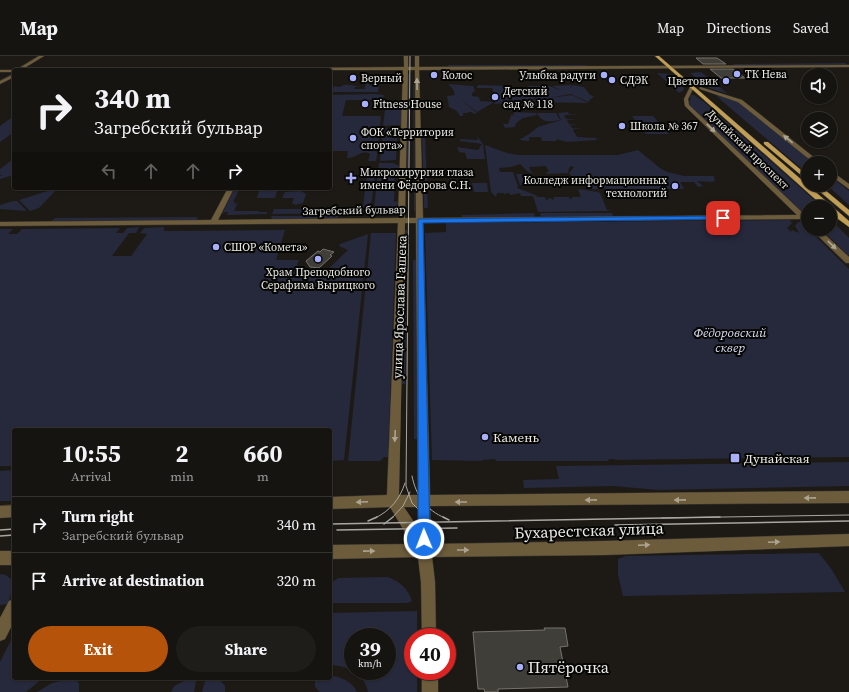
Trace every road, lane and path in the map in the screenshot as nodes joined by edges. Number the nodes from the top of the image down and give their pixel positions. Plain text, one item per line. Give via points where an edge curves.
1 (42, 56) edge
2 (46, 56) edge
3 (406, 56) edge
4 (417, 56) edge
5 (657, 56) edge
6 (664, 56) edge
7 (849, 67) edge
8 (21, 68) edge
9 (25, 68) edge
10 (670, 68) junction
11 (678, 68) junction
12 (406, 69) junction
13 (417, 69) junction
14 (332, 70) edge
15 (332, 71) edge
16 (0, 72) edge
17 (12, 73) edge
18 (12, 74) edge
19 (0, 82) edge
20 (692, 87) junction
21 (702, 88) junction
22 (754, 133) dead end
23 (760, 138) dead end
24 (809, 156) edge
25 (801, 173) edge
26 (837, 178) edge
27 (849, 187) edge
28 (230, 190) edge
29 (823, 192) edge
30 (820, 200) edge
31 (849, 214) edge
32 (801, 215) edge
33 (837, 215) edge
34 (801, 220) edge
35 (401, 221) junction
36 (420, 221) junction
37 (213, 223) junction
38 (0, 224) edge
39 (849, 225) edge
40 (822, 236) edge
41 (849, 261) edge
42 (849, 497) edge
43 (393, 501) junction
44 (423, 501) junction
45 (332, 503) edge
46 (0, 512) edge
47 (12, 512) edge
48 (849, 540) edge
49 (424, 550) junction
50 (332, 552) edge
51 (0, 558) edge
52 (12, 558) edge
53 (12, 610) edge
54 (429, 628) edge
55 (0, 634) edge
56 (430, 680) edge
57 (430, 692) edge

1 - 8 street
2 - 9 street
3 - 12 street, улица Ярослава Гашека
4 - 13 street, улица Ярослава Гашека
5 - 10 main road, Дунайский проспект
6 - 11 main road, Дунайский проспект
7 - 11 street
10 - 11 street
10 - 13 street
10 - 20 main road, Дунайский проспект
11 - 21 main road, Дунайский проспект
12 - 13 street
12 - 14 street
12 - 15 street
12 - 35 street, улица Ярослава Гашека
36 -> 13 street, улица Ярослава Гашека
16 - 17 street
18 - 19 street
20 - 30 main road, Дунайский проспект
20 -> 32 street, Дунайский проспект via 686,99 687,105
21 - 22 main road, Дунайский проспект
24 -> 21 street, Дунайский проспект via 740,101
23 - 25 main road, Дунайский проспект
26 - 27 street
28 - 37 street
29 - 31 main road
33 - 39 main road, Дунайский проспект
34 - 36 street, Загребский бульвар
35 - 36 street, Загребский бульвар
35 - 37 street, Загребский бульвар
35 -> 43 street, улица Ярослава Гашека
36 - 44 street, улица Ярослава Гашека
37 - 38 street, Загребский бульвар
40 -> 41 street
42 -> 44 street, Бухарестская улица
43 - 44 street, Бухарестская улица
43 -> 45 street, Бухарестская улица
43 - 49 street, улица Ярослава Гашека
44 - 49 street, улица Ярослава Гашека
46 - 47 street
49 -> 48 street, Бухарестская улица via 605,548
50 -> 49 street, Бухарестская улица
49 - 54 street, улица Ярослава Гашека via 428,582
51 - 52 street
53 - 55 street
56 - 57 street

